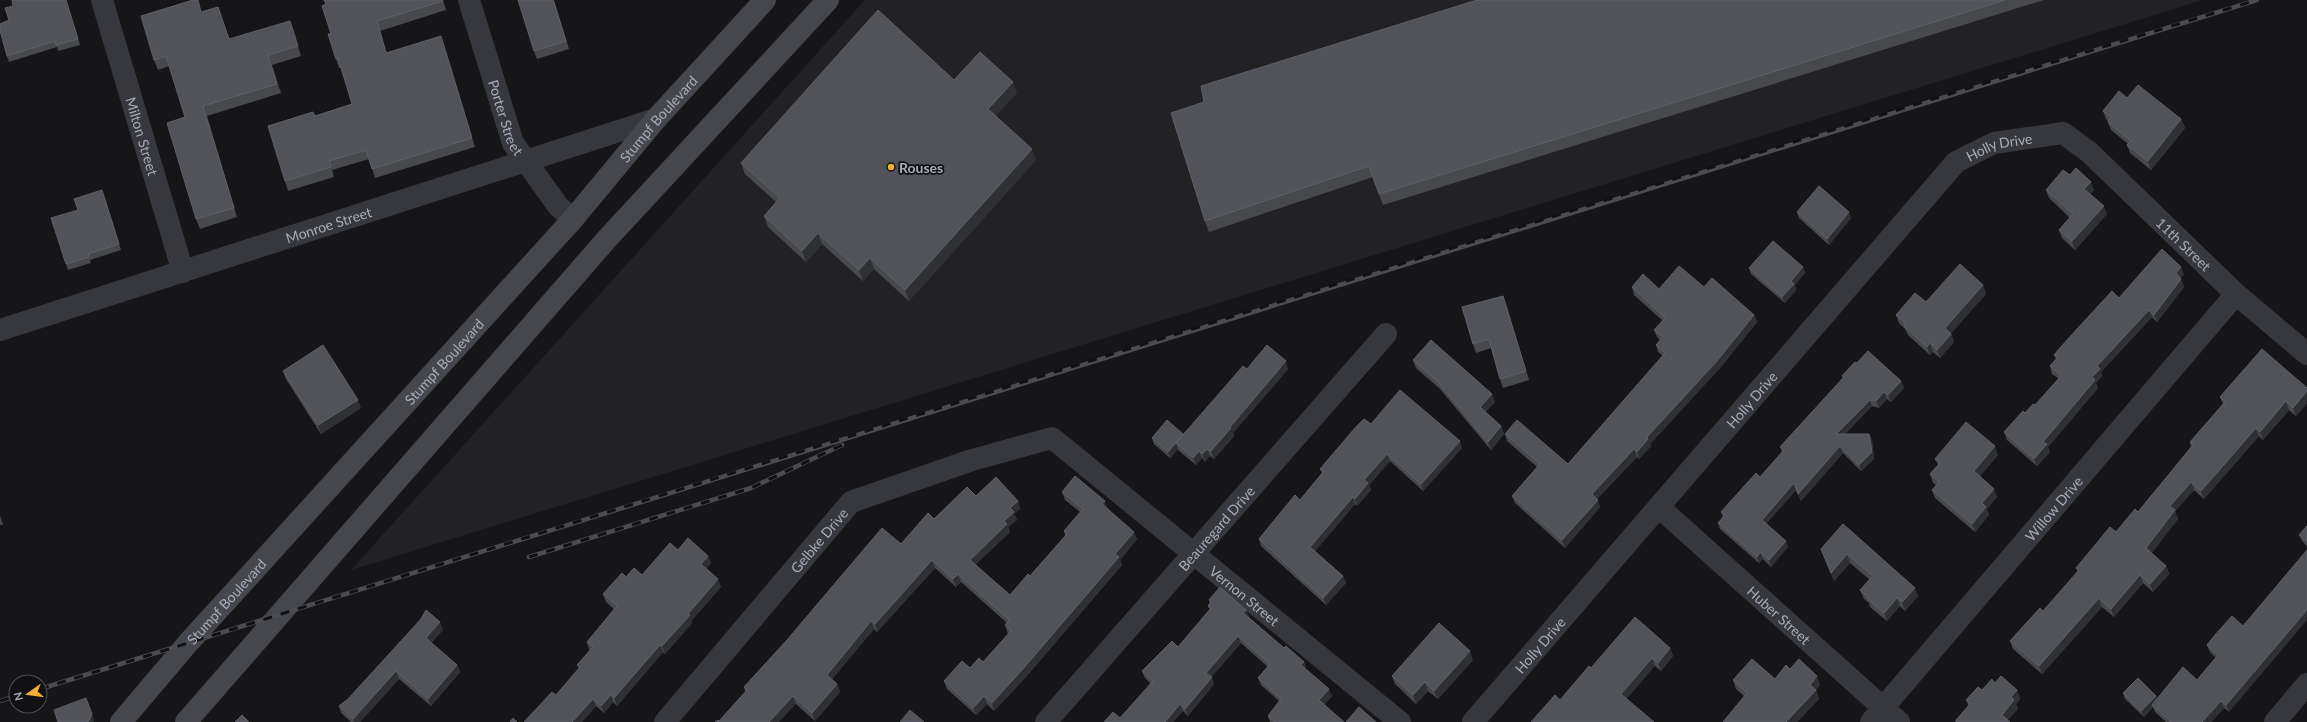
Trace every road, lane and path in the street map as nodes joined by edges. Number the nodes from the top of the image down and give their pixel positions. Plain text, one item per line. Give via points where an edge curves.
1 (102, 0) edge
2 (469, 0) edge
3 (765, 0) edge
4 (828, 0) edge
5 (656, 119) junction
6 (2063, 133) joint
7 (525, 161) junction
8 (573, 219) junction
9 (183, 272) junction
10 (2236, 294) junction
11 (0, 330) edge
12 (1386, 334) dead end
13 (2307, 354) edge
14 (1052, 438) joint
15 (1660, 508) junction
16 (1193, 552) junction
17 (2307, 684) edge
18 (1884, 717) edge
19 (121, 722) edge
20 (186, 722) edge
21 (665, 722) edge
22 (1046, 722) edge
23 (1400, 722) edge
24 (1473, 722) edge
25 (2275, 722) edge

1 - 9 street, Milton Street
2 - 7 street, Porter Street via 513,143
3 - 5 main road, Stumpf Boulevard
4 - 20 main road via 606,240
5 - 7 street, Monroe Street
5 - 8 main road, Stumpf Boulevard
6 - 10 street, 11th Street via 2089,152
6 - 15 street, Holly Drive via 1994,143 1956,162
7 - 8 street, Porter Street via 558,206
7 - 9 street, Monroe Street
8 - 19 main road, Stumpf Boulevard via 188,643
9 - 11 street, Monroe Street
10 - 13 street, 11th Street
10 - 18 street, Willow Drive
12 - 16 street, Beauregard Drive
14 - 16 street, Vernon Street
14 - 21 street, Gelbke Drive via 972,460 851,502
15 - 18 street, Huber Street
15 - 24 street, Holly Drive
16 - 22 street, Beauregard Drive
16 - 23 street, Vernon Street
17 - 25 street

